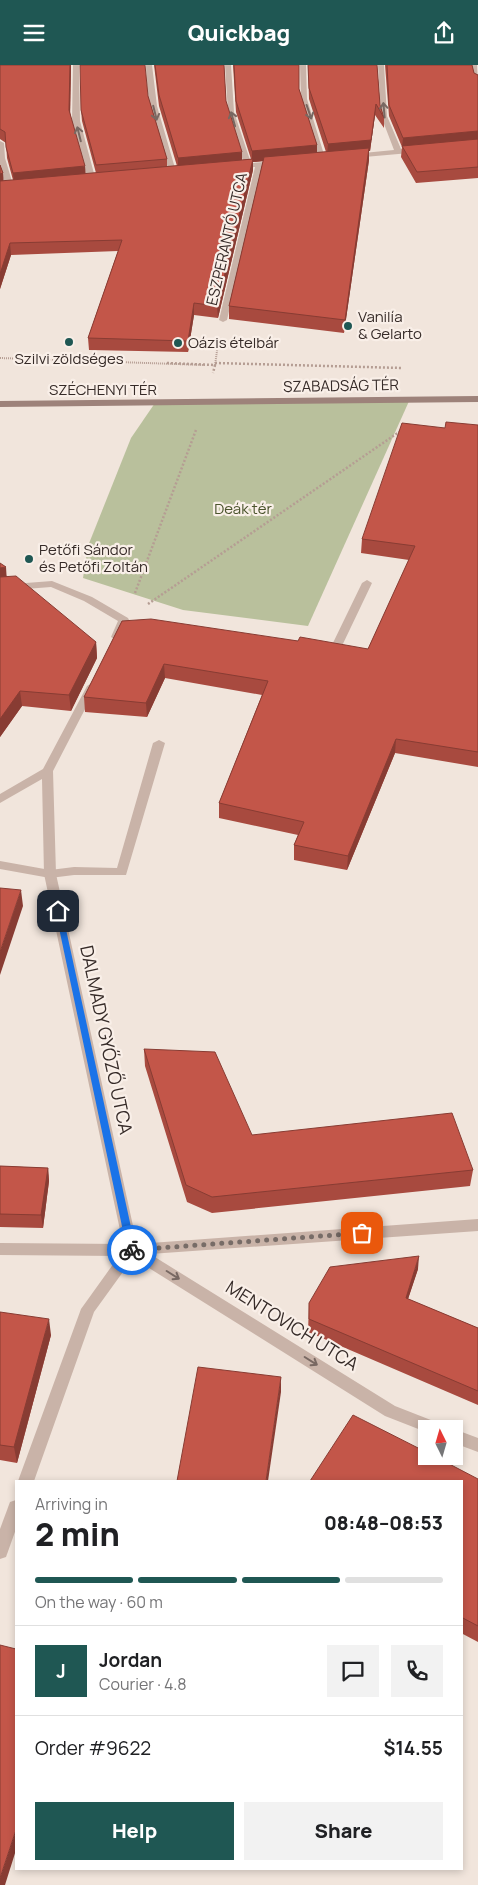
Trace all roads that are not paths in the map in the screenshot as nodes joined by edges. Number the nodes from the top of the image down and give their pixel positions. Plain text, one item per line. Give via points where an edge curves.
1 (76, 65) edge
2 (149, 65) edge
3 (228, 65) edge
4 (302, 65) edge
5 (382, 65) edge
6 (474, 65) edge
7 (478, 83) edge
8 (0, 143) edge
9 (425, 150) edge
10 (398, 152) junction
11 (342, 157) edge
12 (332, 158) edge
13 (314, 159) edge
14 (323, 159) junction
15 (286, 162) edge
16 (248, 165) junction
17 (259, 165) junction
18 (229, 167) edge
19 (184, 172) edge
20 (174, 173) junction
21 (165, 174) edge
22 (92, 181) junction
23 (101, 181) edge
24 (83, 182) edge
25 (19, 187) edge
26 (10, 188) junction
27 (0, 189) edge
28 (222, 320) road end
29 (478, 399) edge
30 (0, 403) edge
31 (205, 403) joint
32 (367, 583) dead end
33 (0, 588) edge
34 (112, 645) edge
35 (316, 647) edge
36 (96, 678) edge
37 (159, 743) dead end
38 (47, 771) junction
39 (0, 799) edge
40 (0, 865) edge
41 (50, 874) junction
42 (478, 1225) edge
43 (0, 1249) edge
44 (132, 1250) junction
45 (418, 1422) edge
46 (463, 1439) edge
47 (478, 1445) edge
48 (26, 1480) edge
49 (15, 1510) edge
50 (0, 1552) edge

22 -> 1 street via 76,121
2 -> 20 street via 154,111
16 -> 3 street via 231,112
4 -> 14 street via 304,99
10 -> 5 street via 384,116
6 - 7 street
8 - 26 street
9 - 10 street
10 - 11 street
12 - 14 street
13 - 14 street
15 - 17 street
16 - 17 street
16 - 18 street
17 - 28 street, ESZPERANTÓ UTCA
19 - 20 street
20 - 21 street
22 - 23 street
22 - 24 street
25 - 26 street
26 - 27 street
29 - 31 main road, SZABADSÁG TÉR
30 - 31 main road, SZÉCHENYI TÉR
32 - 35 street via 334,650
33 - 34 street via 52,584 88,599 129,621
36 - 38 street, DALMADY GYŐZŐ UTCA
37 - 41 street via 122,872
38 - 39 street
38 - 41 street, DALMADY GYŐZŐ UTCA
40 - 41 street
41 - 44 street, DALMADY GYŐZŐ UTCA
42 - 44 street
43 - 44 street
44 -> 45 street, MENTOVICH UTCA via 390,1411
44 - 48 street via 88,1309
46 - 47 street
49 - 50 street

